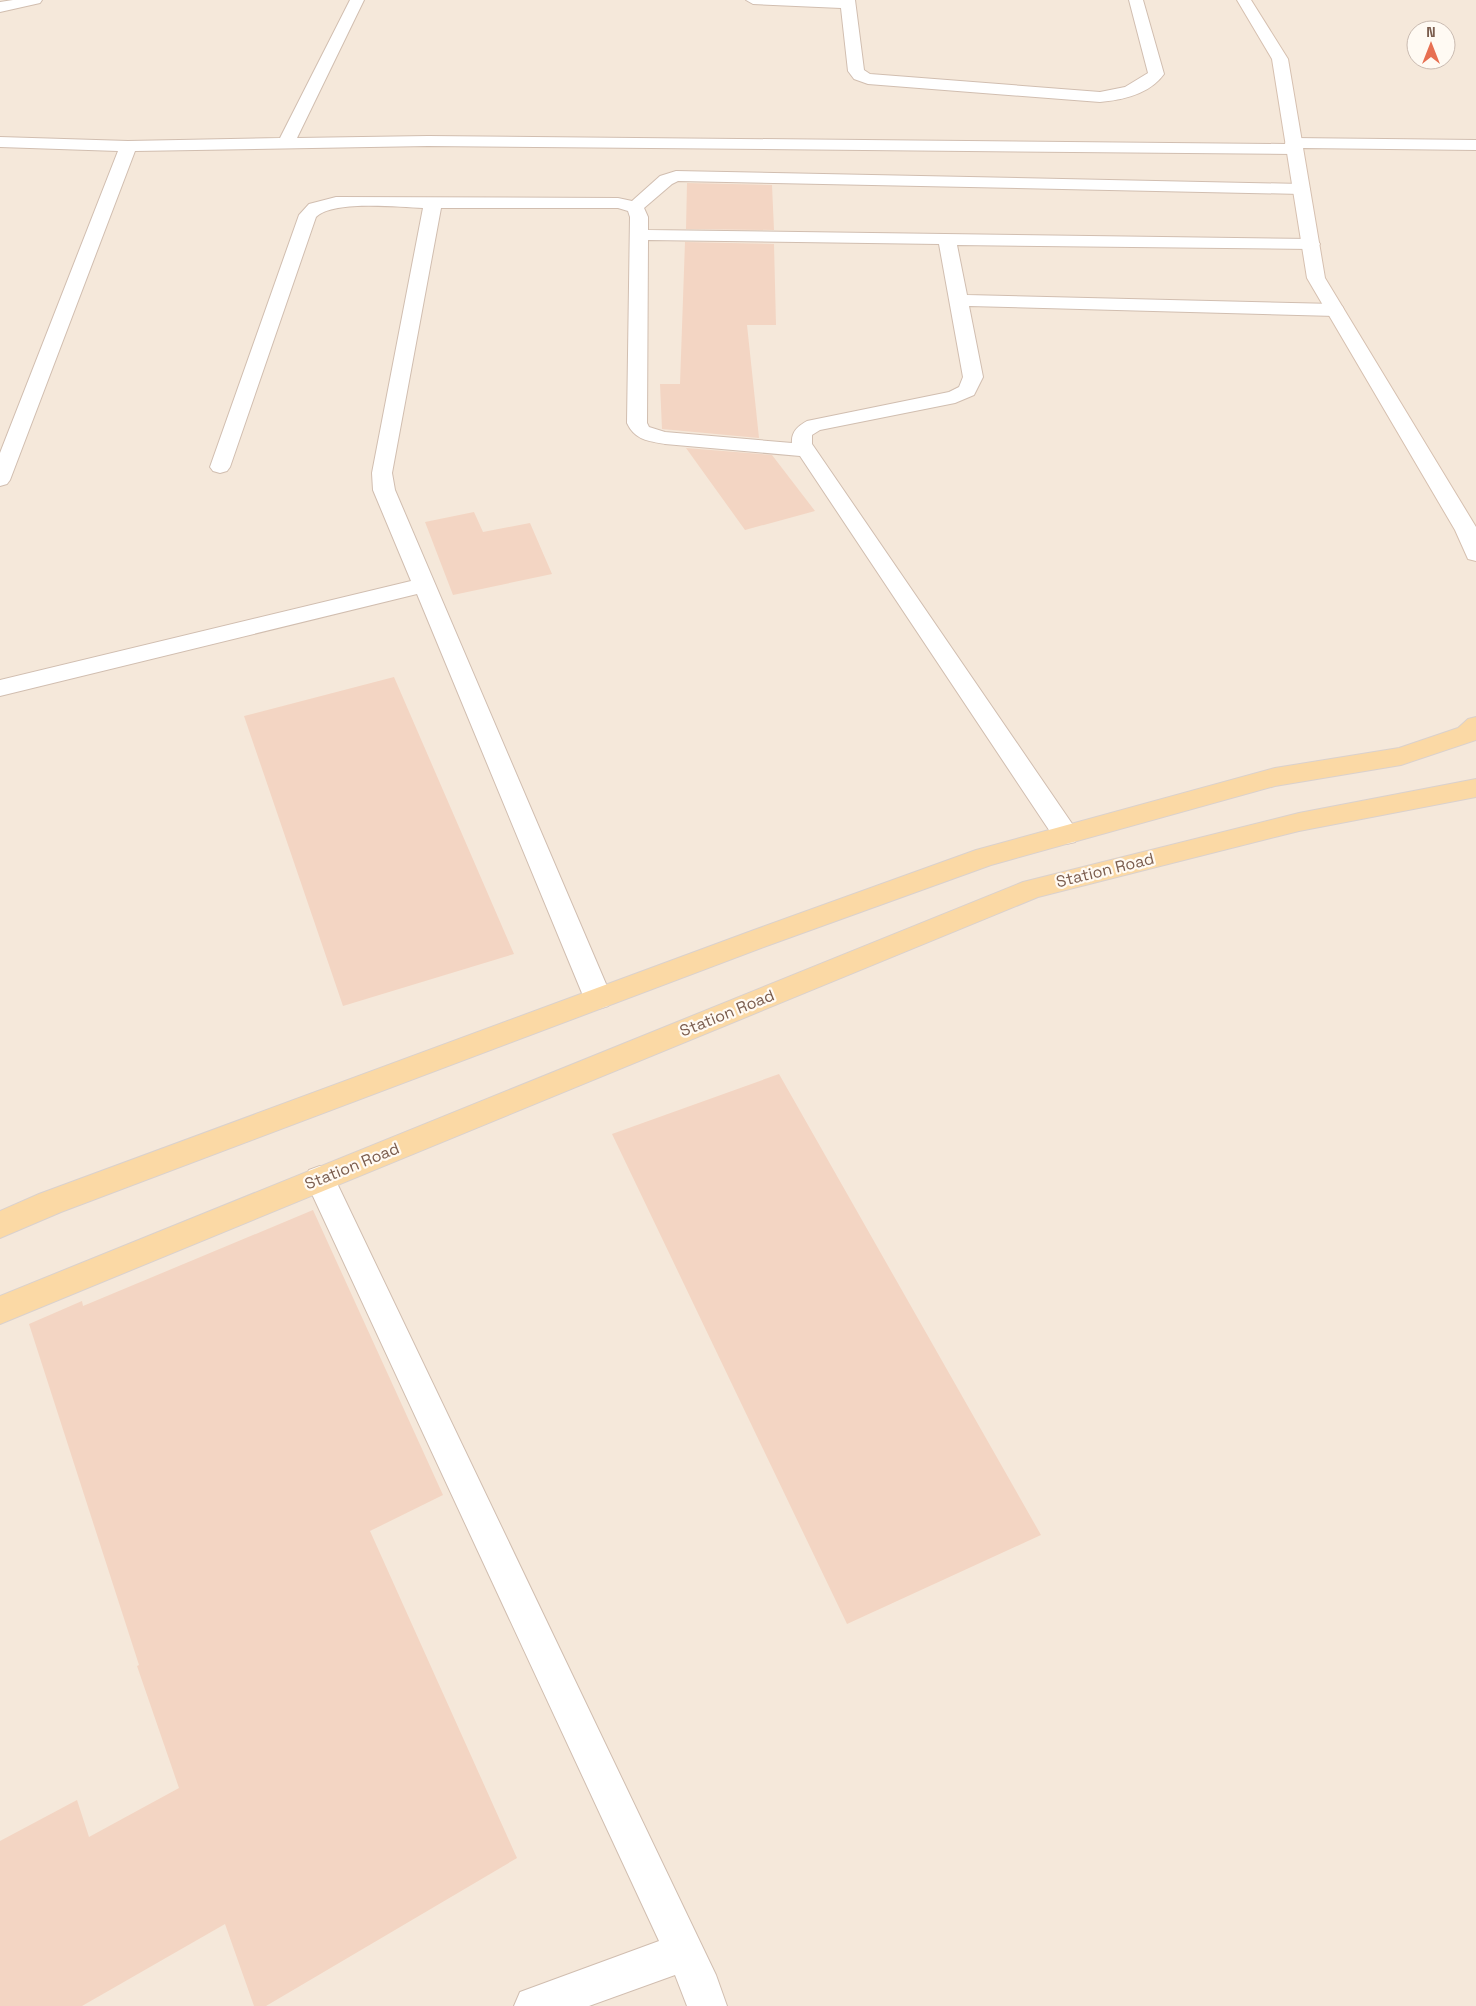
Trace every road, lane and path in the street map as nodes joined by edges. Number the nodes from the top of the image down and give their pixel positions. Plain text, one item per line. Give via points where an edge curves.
1 (35, 0) edge
2 (357, 0) edge
3 (753, 0) edge
4 (1136, 0) edge
5 (1244, 0) edge
6 (848, 2) edge
7 (0, 7) edge
8 (0, 142) edge
9 (286, 143) junction
10 (1476, 145) edge
11 (128, 146) junction
12 (1294, 146) junction
13 (1301, 189) junction
14 (433, 202) junction
15 (635, 207) junction
16 (639, 235) junction
17 (947, 239) junction
18 (1311, 244) junction
19 (959, 300) junction
20 (1335, 310) junction
21 (806, 450) junction
22 (220, 467) dead end
23 (0, 480) edge
24 (1471, 534) edge
25 (1476, 554) edge
26 (424, 585) junction
27 (0, 688) edge
28 (1476, 725) edge
29 (1476, 788) edge
30 (1066, 835) junction
31 (598, 998) junction
32 (320, 1179) junction
33 (0, 1225) edge
34 (0, 1310) edge
35 (683, 1952) junction
36 (534, 2006) edge
37 (707, 2006) edge

1 - 7 street
2 - 9 street
3 - 6 street
4 - 6 street via 1156,74 1124,93 1100,98 860,76 856,71
5 - 12 street via 1280,59
8 - 11 street
9 - 11 street
9 - 12 street
10 - 12 street
11 - 23 street
12 - 13 street
13 - 15 street via 676,176 666,180
13 - 18 street
14 - 15 street via 618,203
14 - 22 street via 336,202 315,208 308,216
14 - 26 street via 382,473 384,490
15 - 16 street via 639,217
16 - 17 street
16 - 21 street via 638,422 641,431 665,438
17 - 18 street
17 - 19 street
18 - 20 street via 1316,278
19 - 20 street
19 - 21 street via 973,377 968,391 956,397 814,425 801,436
20 - 24 street
21 - 30 street
24 - 25 street
26 - 27 street
26 - 31 street
28 - 30 main road via 1467,734 1401,756 1275,777
29 - 32 main road, Station Road via 1299,822 1032,889
30 - 31 main road via 985,857
31 - 33 main road via 50,1203
32 - 34 main road, Station Road
32 - 35 street
35 - 36 street
35 - 37 street

